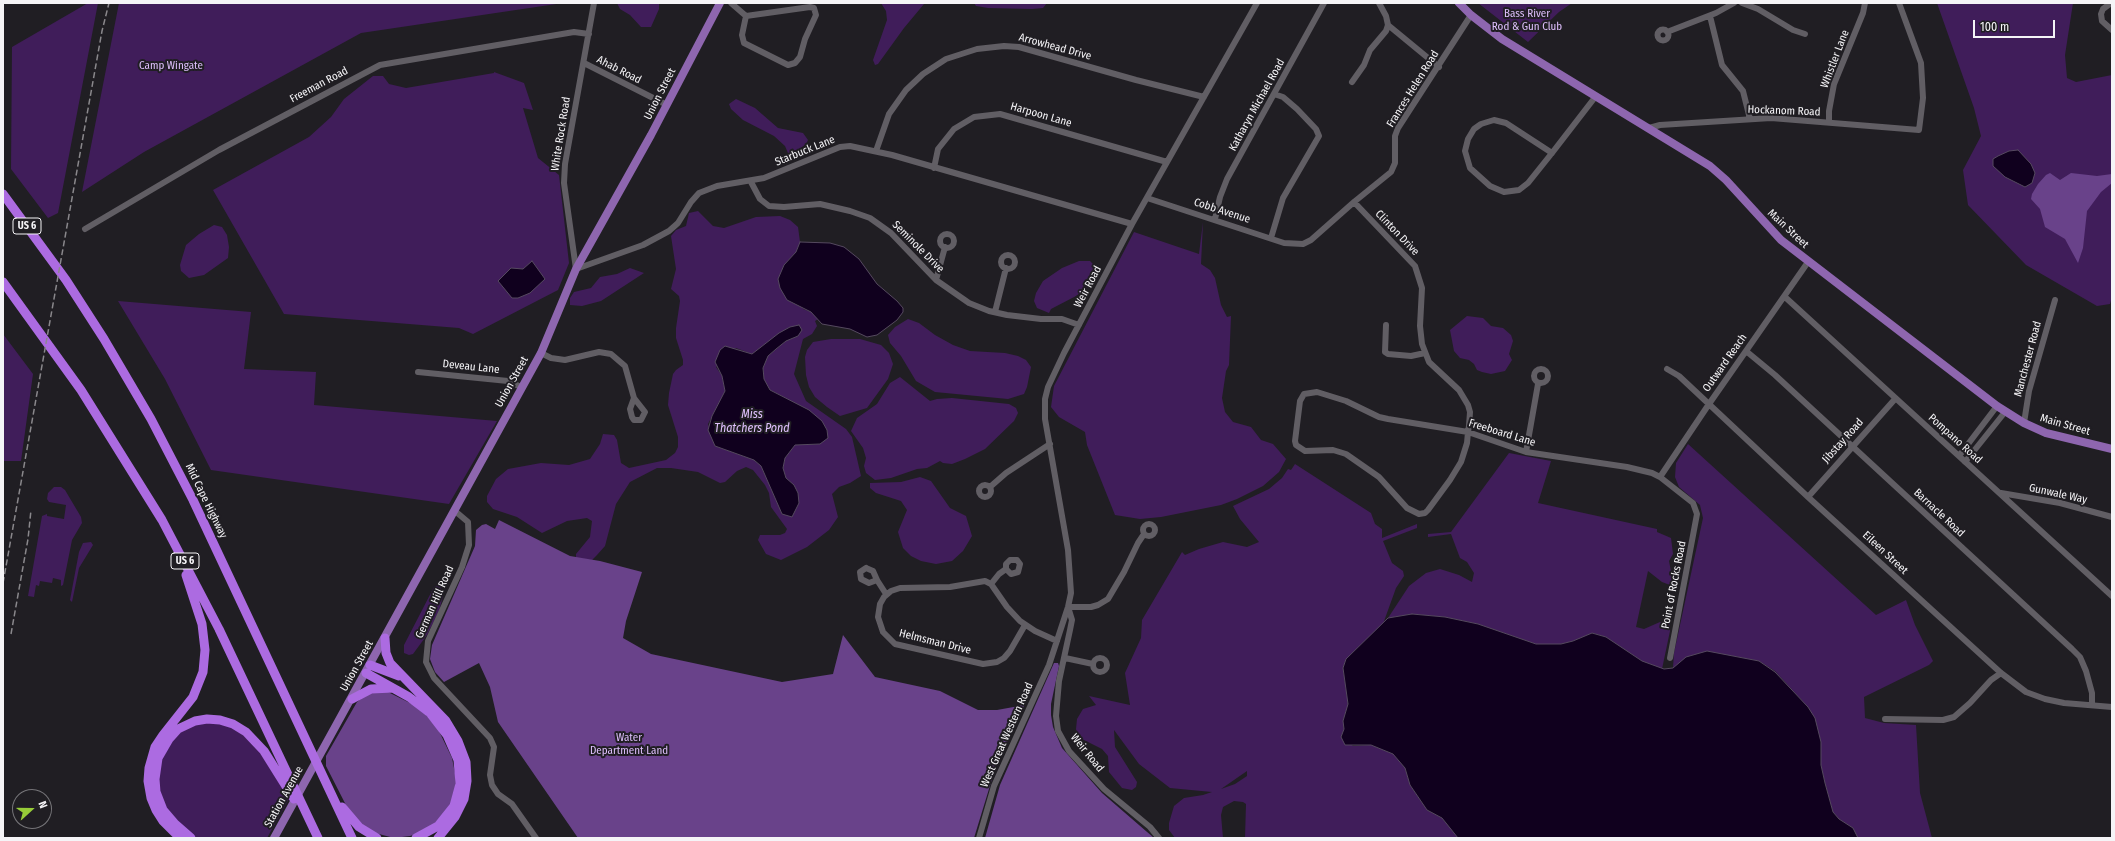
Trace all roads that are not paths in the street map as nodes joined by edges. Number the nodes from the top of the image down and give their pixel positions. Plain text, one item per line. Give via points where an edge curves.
1 (594, 3) edge
2 (720, 3) edge
3 (731, 3) edge
4 (1256, 3) edge
5 (1324, 3) edge
6 (1379, 3) edge
7 (1459, 3) edge
8 (1734, 3) edge
9 (1742, 3) edge
10 (1864, 3) edge
11 (1899, 3) edge
12 (2111, 3) edge
13 (1471, 15) junction
14 (746, 16) junction
15 (1710, 16) junction
16 (1388, 25) junction
17 (2112, 30) edge
18 (1667, 32) dead end
19 (589, 34) junction
20 (1805, 34) dead end
21 (584, 63) junction
22 (1439, 67) junction
23 (1352, 82) dead end
24 (1274, 94) junction
25 (1596, 96) junction
26 (1204, 97) junction
27 (667, 105) junction
28 (1750, 119) junction
29 (1829, 122) junction
30 (1649, 128) junction
31 (876, 151) junction
32 (1552, 153) junction
33 (1167, 162) junction
34 (934, 168) junction
35 (751, 182) junction
36 (3, 194) edge
37 (1147, 198) junction
38 (1354, 202) junction
39 (1215, 219) junction
40 (1132, 224) junction
41 (85, 229) dead end
42 (1271, 238) junction
43 (1290, 244) joint
44 (945, 247) dead end
45 (1808, 262) junction
46 (1006, 268) dead end
47 (576, 269) junction
48 (936, 280) junction
49 (3, 282) edge
50 (1784, 297) junction
51 (2055, 300) dead end
52 (995, 312) junction
53 (1079, 325) junction
54 (1386, 325) dead end
55 (1746, 351) junction
56 (541, 353) junction
57 (1425, 353) junction
58 (1667, 369) dead end
59 (418, 372) dead end
60 (1538, 384) dead end
61 (521, 387) junction
62 (634, 398) dead end
63 (1895, 399) junction
64 (1708, 404) junction
65 (1997, 406) junction
66 (2005, 412) junction
67 (2024, 423) junction
68 (1468, 432) junction
69 (1050, 444) junction
70 (1852, 446) junction
71 (2112, 449) edge
72 (1526, 452) junction
73 (1959, 456) junction
74 (1965, 462) junction
75 (1660, 478) junction
76 (990, 487) dead end
77 (1999, 493) junction
78 (1808, 497) junction
79 (455, 511) junction
80 (1419, 514) joint
81 (1697, 516) joint
82 (2112, 517) edge
83 (1144, 534) dead end
84 (177, 547) junction
85 (1006, 569) dead end
86 (876, 580) dead end
87 (991, 584) junction
88 (886, 594) junction
89 (2112, 596) edge
90 (1068, 607) junction
91 (1025, 625) junction
92 (385, 638) junction
93 (1057, 641) junction
94 (1065, 658) junction
95 (1670, 658) dead end
96 (1093, 664) dead end
97 (368, 669) junction
98 (2001, 673) junction
99 (404, 678) junction
100 (394, 688) junction
101 (352, 699) junction
102 (2092, 705) junction
103 (2112, 707) edge
104 (1885, 719) dead end
105 (317, 769) junction
106 (292, 789) junction
107 (534, 837) edge
108 (180, 838) edge
109 (191, 838) edge
110 (274, 838) edge
111 (318, 838) edge
112 (352, 838) edge
113 (378, 838) edge
114 (416, 838) edge
115 (438, 838) edge
116 (979, 838) edge
117 (1159, 838) edge

1 - 19 street, White Rock Road
2 - 27 main road, Union Street
3 - 14 street
4 - 26 street, Weir Road
5 - 24 street, Katharyn Michael Road
6 - 16 street
7 - 13 main road, Main Street
8 - 15 street
9 - 20 street
10 - 29 street, Whistler Lane via 1863,13 1834,84
11 - 29 street, Hockanom Road via 1922,67 1923,98 1919,130
12 - 17 street via 2101,14 2102,20
13 - 22 street, Frances Helen Road
13 - 25 main road, Main Street via 1502,39
14 - 14 street via 810,7 814,8 816,15 800,57 796,63 788,65 744,43 742,36
15 - 18 street
15 - 28 street via 1722,65 1743,91
16 - 22 street
16 - 23 street
19 - 21 street, White Rock Road
19 - 41 street, Freeman Road via 574,32 380,65 219,150
21 - 27 street, Ahab Road
21 - 47 street, White Rock Road via 564,174
22 - 38 street, Frances Helen Road via 1398,128 1395,136 1394,168
24 - 39 street, Katharyn Michael Road via 1227,179
24 - 42 street via 1283,97 1311,123 1316,129 1318,140 1283,198
25 - 30 main road, Main Street
25 - 32 street
26 - 31 street, Arrowhead Drive via 1019,47 977,49 946,59 923,74 906,90 889,114
26 - 33 street, Weir Road
27 - 47 main road, Union Street
28 - 29 street, Hockanom Road
28 - 30 street, Hockanom Road via 1660,125
30 - 45 main road, Main Street via 1722,176 1781,240
31 - 34 street, Starbuck Lane
31 - 35 street, Starbuck Lane via 850,146 840,148
32 - 32 street via 1506,123 1494,120 1474,129 1465,151 1474,172 1490,186 1507,192 1516,191 1525,185
33 - 34 street, Harpoon Lane via 996,114 974,117 954,128 938,149
33 - 37 street, Weir Road
34 - 40 street, Starbuck Lane
35 - 47 street, Starbuck Lane via 717,186 699,194 669,231 643,245
35 - 48 street, Seminole Drive via 760,199 769,206 820,204 870,218 891,233
36 - 105 highway, Mid Cape Highway / US 6 via 66,280 112,352 165,445
37 - 39 street, Cobb Avenue
37 - 40 street, Weir Road
38 - 43 street, Frances Helen Road via 1317,236 1303,244
38 - 57 street, Clinton Drive via 1415,266 1422,288 1420,326
39 - 42 street, Cobb Avenue
40 - 53 street, Weir Road
42 - 43 street, Cobb Avenue
44 - 48 street
45 - 50 street, Outward Reach
45 - 65 main road, Main Street
46 - 52 street
47 - 56 main road, Union Street
48 - 52 street, Seminole Drive via 969,303
49 - 84 highway, US 6 via 53,349 114,440
50 - 55 street, Outward Reach
50 - 63 street, Pompano Road
51 - 67 street, Manchester Road via 2029,391
52 - 53 street, Seminole Drive via 1062,319
53 - 69 street, Weir Road via 1055,371 1046,395 1045,419
54 - 57 street via 1385,352 1410,356
55 - 64 street, Outward Reach
55 - 70 street, Barnacle Road
56 - 61 main road, Union Street
56 - 62 street via 565,360 599,352 611,354 625,366
57 - 68 street, Clinton Drive via 1434,369 1465,398 1470,412
58 - 64 street, Eileen Street via 1679,376
59 - 61 street, Deveau Lane via 508,381
60 - 72 street
61 - 79 main road, Union Street
63 - 70 street, Jibstay Road
63 - 73 street, Pompano Road
64 - 75 street, Outward Reach
64 - 78 street, Eileen Street
65 - 66 main road, Main Street
65 - 73 street
66 - 67 main road, Main Street
66 - 74 street
67 - 71 main road, Main Street via 2046,433
68 - 72 street, Freeboard Lane
68 - 80 street, Clinton Drive via 1467,443 1455,472 1428,510
68 - 80 street, Freeboard Lane via 1383,418 1346,401 1317,392 1304,394 1298,410 1295,441 1298,448 1305,451 1333,450 1346,454 1379,477 1407,508
69 - 76 street via 1006,473
69 - 90 street, Weir Road via 1070,569 1071,593
70 - 78 street, Jibstay Road
70 - 102 street, Barnacle Road via 2072,649 2086,671 2092,693
72 - 75 street, Freeboard Lane via 1627,467 1652,473
73 - 74 street, Pompano Road
74 - 77 street, Pompano Road
75 - 81 street, Freeboard Lane via 1693,503
77 - 82 street, Gunwale Way
77 - 89 street, Pompano Road
78 - 98 street, Eileen Street
79 - 92 main road, Union Street
79 - 107 street, German Hill Road via 468,522 469,545 462,567 428,641 426,662 434,678 486,732 493,743 490,780 495,791 512,804
81 - 95 street, Point of Rocks Road
83 - 90 street via 1108,599 1091,607
84 - 106 highway, US 6 via 219,629
84 - 108 highway via 202,624 205,666 193,697 155,747 148,781 156,810
85 - 87 street
86 - 88 street
87 - 88 street via 979,581 950,587 908,586
87 - 91 street via 1007,607
88 - 91 street, Helmsman Drive via 880,604 878,617 883,632 890,640 900,645 972,662 983,664 1001,660 1010,651
90 - 93 street, Weir Road
90 - 94 street, Weir Road via 1072,620
91 - 93 street
92 - 97 main road, Union Street
92 - 99 highway via 388,660
93 - 116 street, West Great Western Road via 994,786
94 - 96 street
94 - 117 street, Weir Road via 1059,680 1056,716 1062,740 1104,790 1150,827
97 - 99 highway
97 - 100 highway
97 - 101 main road, Union Street
98 - 102 street, Eileen Street via 2034,696 2064,703
98 - 104 street via 1954,717 1943,720
99 - 115 highway via 446,721 458,741 466,762 467,781 464,799 455,817
100 - 101 highway via 371,689
100 - 114 highway via 417,702 437,720 452,744 460,769 459,792 451,810 438,826
101 - 105 main road, Union Street
102 - 103 street, Eileen Street
105 - 110 main road, Station Avenue
105 - 112 highway, Mid Cape Highway / US 6
105 - 113 highway via 353,822 364,832
106 - 109 highway via 264,751 240,728 227,721 213,719 189,723 174,733 165,745 156,765 155,779 156,792 163,810
106 - 111 highway

